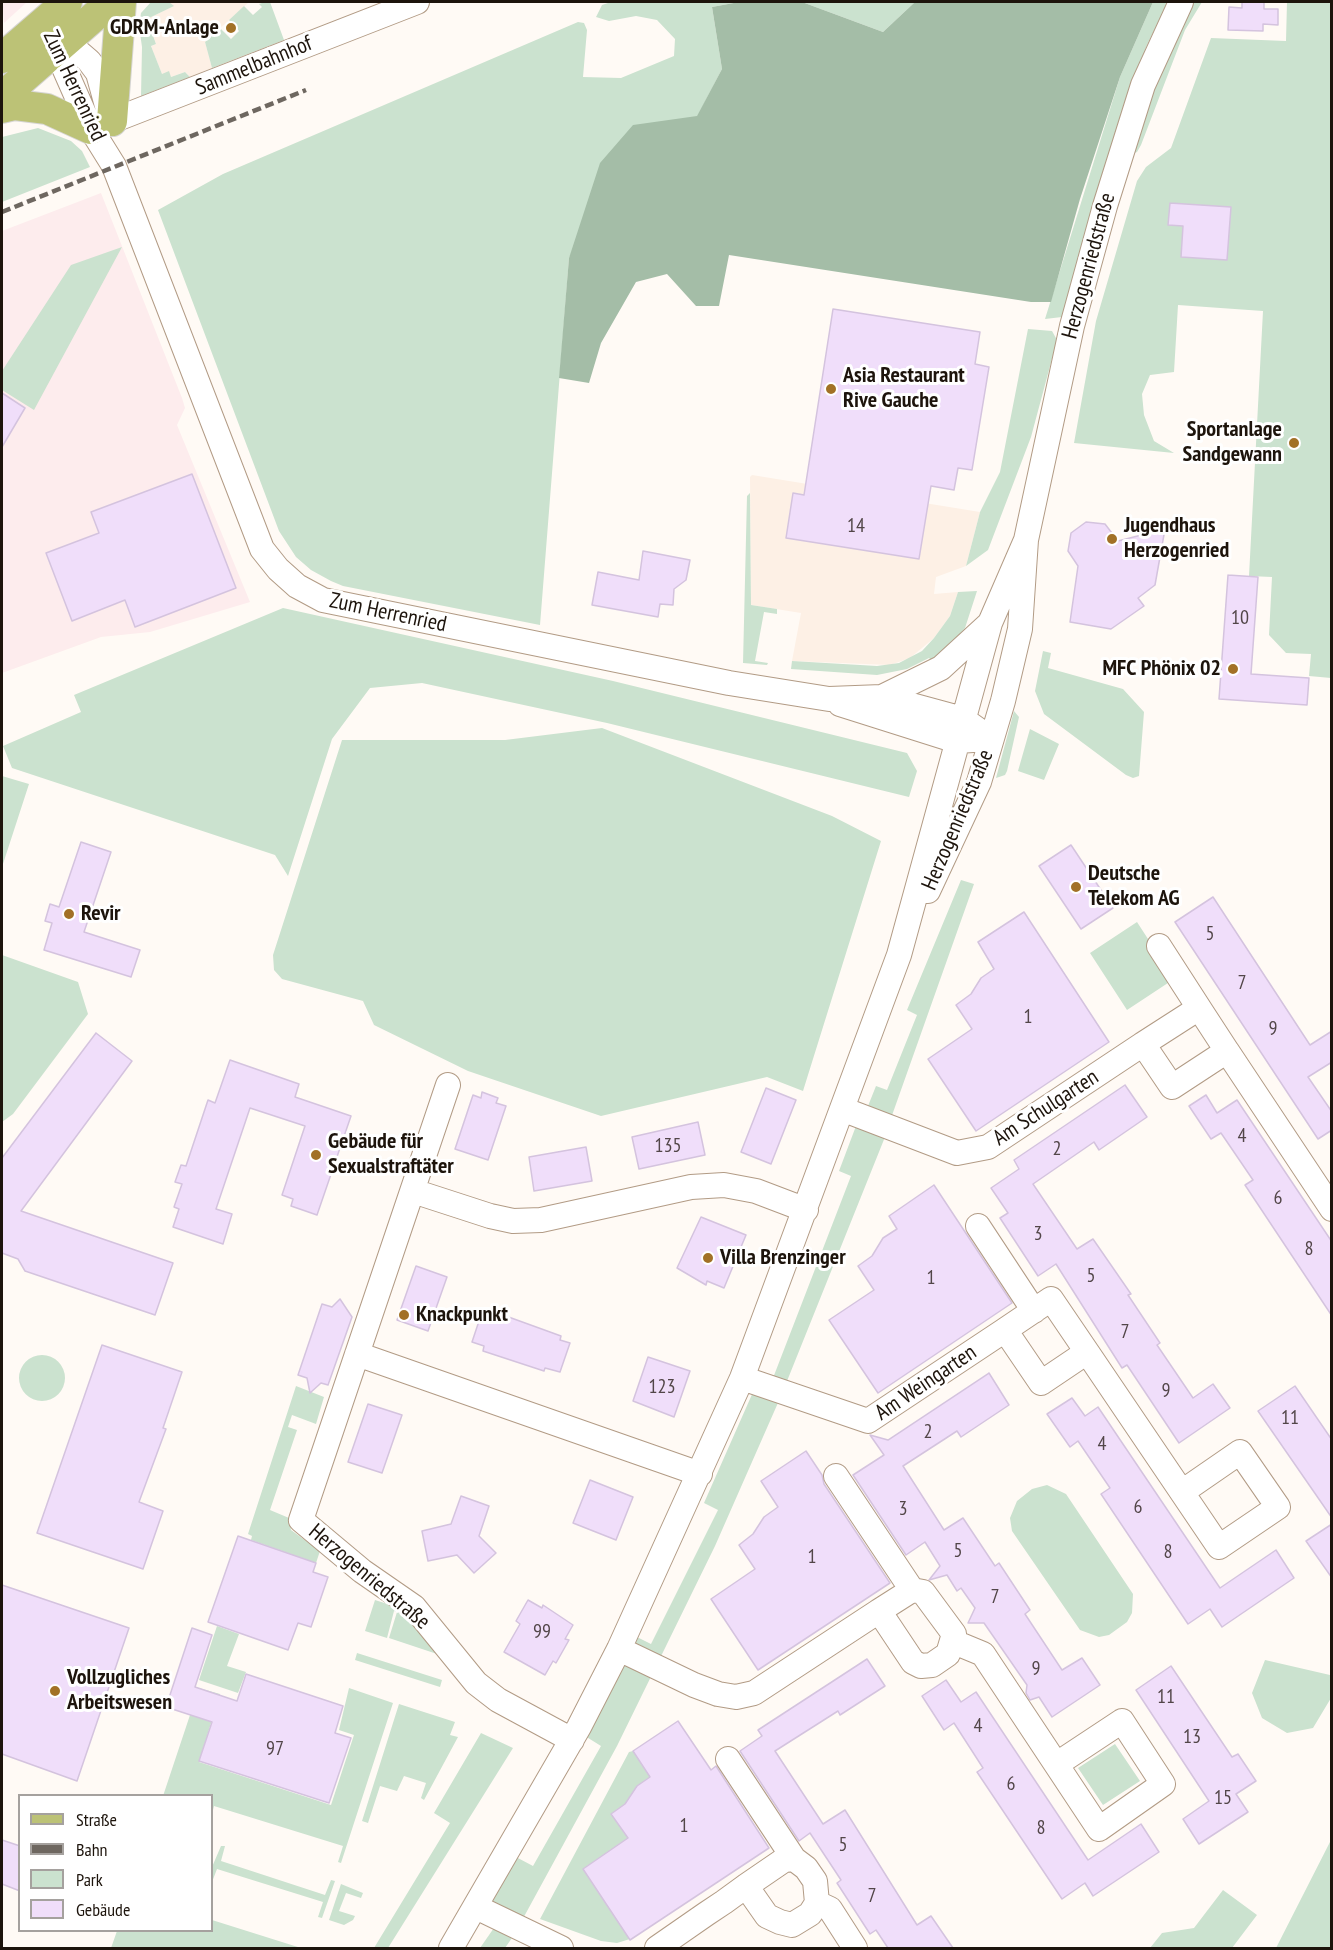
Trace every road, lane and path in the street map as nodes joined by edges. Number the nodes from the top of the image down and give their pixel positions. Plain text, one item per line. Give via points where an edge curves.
1 (67, 2) edge
2 (111, 2) edge
3 (121, 2) edge
4 (417, 2) edge
5 (1181, 2) edge
6 (44, 23) junction
7 (62, 46) junction
8 (2, 58) edge
9 (2, 97) edge
10 (2, 108) edge
11 (101, 125) junction
12 (1026, 540) junction
13 (990, 623) junction
14 (882, 697) junction
15 (829, 699) junction
16 (960, 730) junction
17 (991, 739) junction
18 (1159, 946) dead end
19 (899, 954) junction
20 (1199, 1008) junction
21 (1143, 1044) junction
22 (1227, 1051) junction
23 (448, 1085) dead end
24 (842, 1109) junction
25 (413, 1191) junction
26 (1332, 1209) edge
27 (806, 1210) junction
28 (978, 1226) dead end
29 (1034, 1311) junction
30 (1005, 1330) junction
31 (1087, 1353) junction
32 (357, 1354) junction
33 (742, 1378) junction
34 (700, 1474) junction
35 (836, 1476) dead end
36 (1182, 1492) dead end
37 (912, 1590) junction
38 (879, 1611) junction
39 (954, 1642) junction
40 (620, 1649) junction
41 (572, 1740) junction
42 (728, 1759) dead end
43 (1057, 1764) junction
44 (794, 1859) junction
45 (746, 1886) junction
46 (817, 1902) junction
47 (476, 1907) junction
48 (451, 1948) edge
49 (561, 1948) edge
50 (657, 1948) edge
51 (855, 1948) edge

1 - 6 main road
2 - 7 main road
3 - 11 main road
4 - 11 street, Sammelbahnhof
5 - 12 street, Herzogenriedstraße via 1143,85 1105,206 1072,326
6 - 7 street, Zum Herrenried
6 - 8 main road
7 - 9 main road
7 - 11 street, Zum Herrenried via 89,61 98,73
10 - 11 main road via 15,105 46,109
11 - 15 street, Zum Herrenried via 262,549 297,586 323,600 447,627 717,681
12 - 13 street, Herzogenriedstraße
12 - 17 street, Herzogenriedstraße via 1020,629
13 - 14 street via 941,668
13 - 16 street, Herzogenriedstraße
14 - 15 street, Zum Herrenried
14 - 16 street, Zum Herrenried
15 - 16 street, Zum Herrenried via 848,708
16 - 17 street, Zum Herrenried
16 - 19 street, Herzogenriedstraße
17 - 19 street, Herzogenriedstraße via 979,782
18 - 20 street
19 - 24 street, Herzogenriedstraße
20 - 21 street, Am Schulgarten
20 - 22 street
21 - 22 street via 1172,1087
21 - 24 street, Am Schulgarten via 988,1148 957,1153
22 - 26 street
23 - 25 street, Herzogenriedstraße
24 - 27 street, Herzogenriedstraße
25 - 27 street via 513,1221 541,1220 691,1187 724,1185 756,1191
25 - 32 street, Herzogenriedstraße
27 - 33 street, Herzogenriedstraße
28 - 29 street
29 - 30 street, Am Weingarten
29 - 31 street, Am Weingarten via 1051,1299
30 - 31 street via 1041,1383
30 - 33 street, Am Weingarten via 868,1421
31 - 36 street, Am Weingarten
32 - 34 street
32 - 41 street, Herzogenriedstraße via 301,1520 414,1608 476,1683 498,1700
33 - 34 street, Herzogenriedstraße
34 - 40 street, Herzogenriedstraße
35 - 37 street
37 - 38 street
37 - 39 street via 930,1598 954,1634
38 - 39 street via 913,1662 921,1666 932,1665 948,1654
38 - 40 street via 754,1693 736,1696 694,1685
39 - 43 street via 983,1654
40 - 41 street, Herzogenriedstraße
41 - 47 street, Herzogenriedstraße
42 - 44 street
43 - 43 street via 1099,1828 1163,1784 1122,1721
44 - 45 street via 784,1860
44 - 46 street via 815,1881
45 - 46 street via 767,1916 780,1922 792,1924 810,1914
45 - 50 street
46 - 51 street via 830,1909
47 - 48 street, Herzogenriedstraße
47 - 49 street

